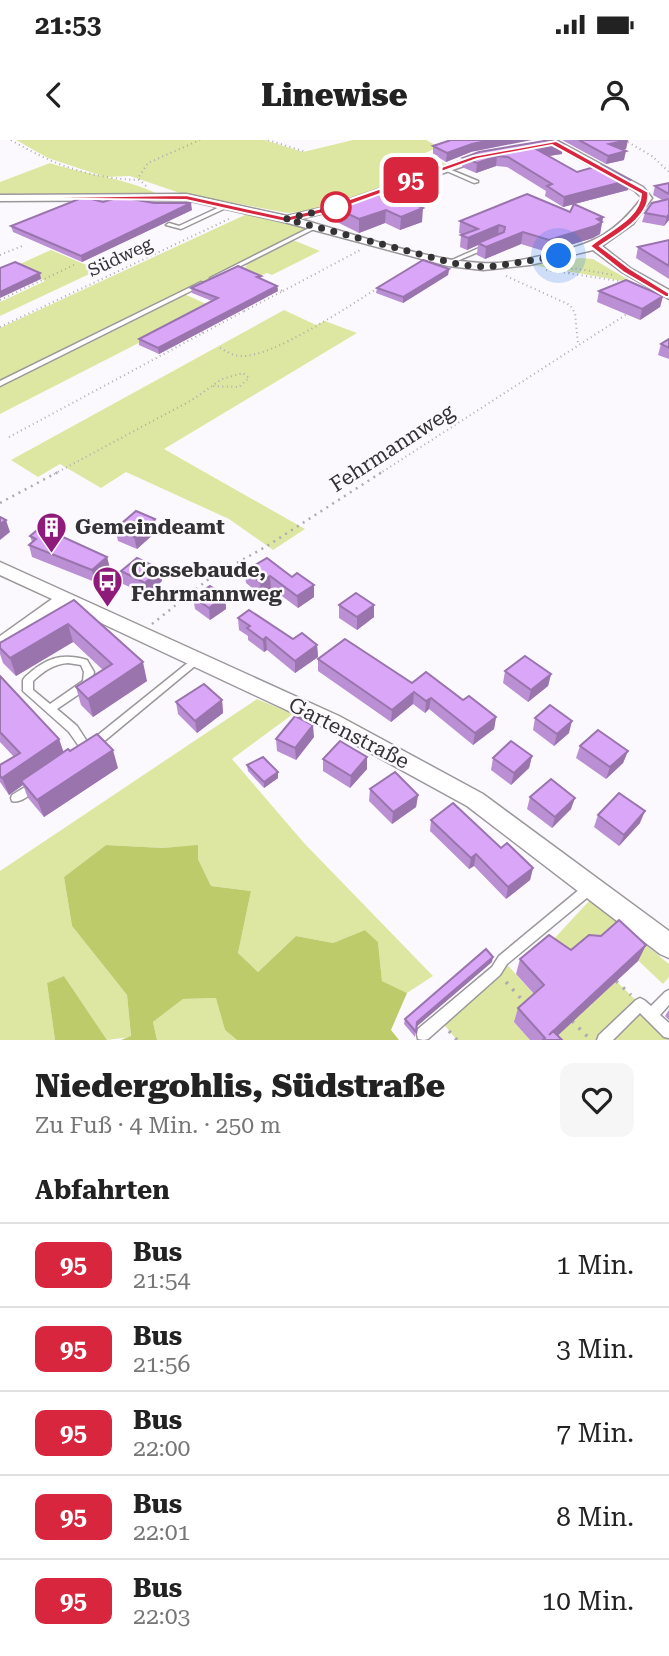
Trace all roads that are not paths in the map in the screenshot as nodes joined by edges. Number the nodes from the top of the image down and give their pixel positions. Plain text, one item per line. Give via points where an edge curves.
1 (548, 143) edge
2 (502, 152) edge
3 (444, 168) junction
4 (477, 182) dead end
5 (388, 188) junction
6 (0, 198) edge
7 (416, 201) dead end
8 (226, 206) junction
9 (286, 219) junction
10 (169, 225) dead end
11 (315, 227) junction
12 (493, 244) edge
13 (595, 246) junction
14 (448, 262) junction
15 (669, 295) edge
16 (0, 384) edge
17 (0, 568) edge
18 (68, 598) junction
19 (0, 645) edge
20 (198, 659) junction
21 (51, 708) junction
22 (87, 749) junction
23 (77, 756) edge
24 (47, 777) edge
25 (16, 798) dead end
26 (592, 887) junction
27 (669, 946) edge
28 (669, 996) edge
29 (651, 1015) junction
30 (669, 1032) edge
31 (423, 1034) dead end
32 (604, 1040) edge

1 - 13 street via 639,189 648,198 629,222
2 - 3 street
3 - 4 lane
3 - 5 street
5 - 7 lane
5 - 9 street
6 - 8 street via 159,202 186,197
8 - 9 street
8 - 10 lane via 179,228
9 - 11 street
11 - 14 street
11 - 16 lane
12 - 14 lane
13 - 14 street via 530,262 483,267
13 - 15 street
17 - 18 street, Gartenstraße
18 - 19 street
18 - 20 street, Gartenstraße
20 - 22 lane
20 - 26 street, Gartenstraße via 332,722 475,800
21 - 21 lane via 28,691 28,680 54,660 84,662 89,683
21 - 22 lane
22 - 23 lane
24 - 25 lane
26 - 27 street, Gartenstraße
26 - 31 lane
28 - 29 lane
29 - 30 lane
29 - 32 lane via 640,1004

